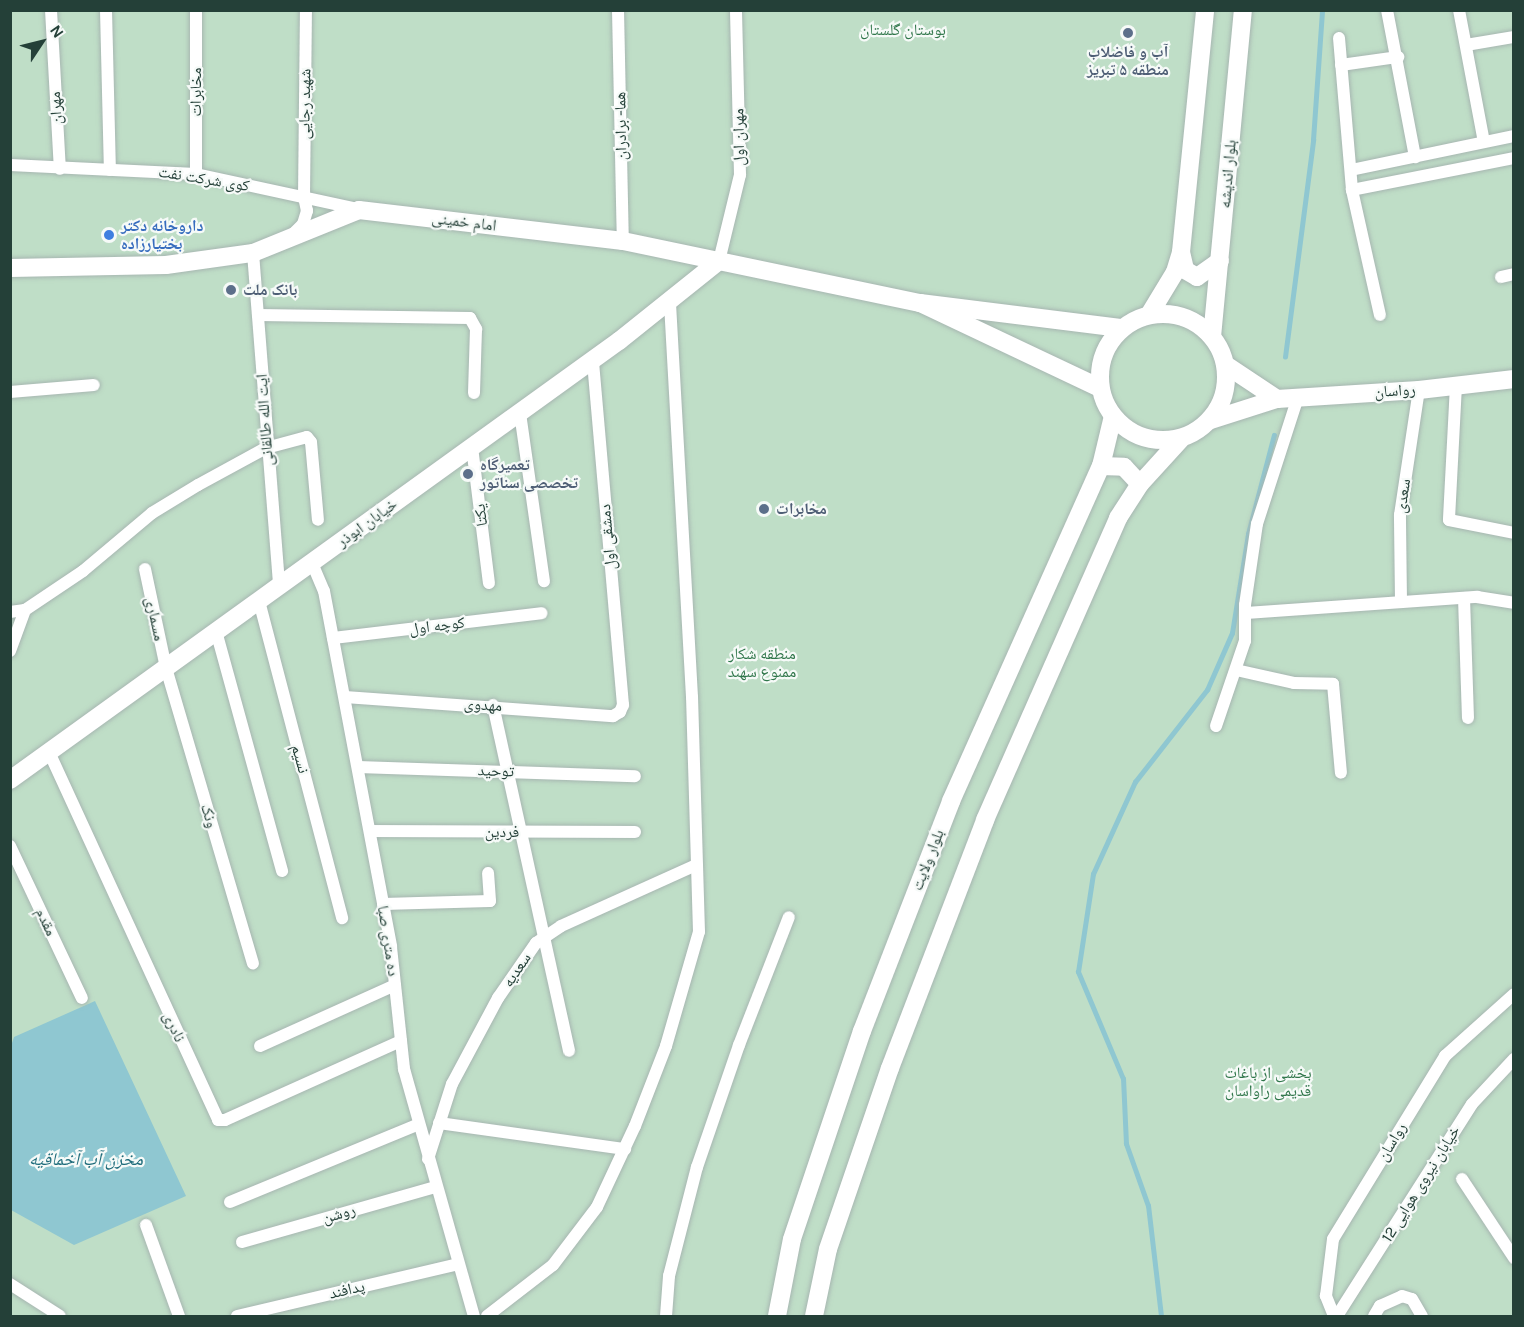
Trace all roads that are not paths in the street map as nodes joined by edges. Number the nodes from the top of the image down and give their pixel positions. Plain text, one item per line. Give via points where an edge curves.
1 (51, 10) edge
2 (106, 10) edge
3 (196, 10) edge
4 (306, 10) edge
5 (618, 10) edge
6 (736, 10) edge
7 (1205, 10) edge
8 (1243, 10) edge
9 (1387, 10) edge
10 (1459, 10) edge
11 (1514, 37) edge
12 (1339, 39) dead end
13 (1466, 45) junction
14 (1398, 57) junction
15 (1341, 65) junction
16 (1514, 136) edge
17 (1484, 142) junction
18 (1415, 157) junction
19 (1514, 158) edge
20 (10, 165) edge
21 (60, 169) junction
22 (110, 170) junction
23 (1351, 170) junction
24 (196, 174) junction
25 (1352, 190) junction
26 (304, 197) junction
27 (359, 210) junction
28 (290, 237) junction
29 (623, 241) junction
30 (1180, 252) junction
31 (253, 253) junction
32 (719, 261) junction
33 (1220, 261) junction
34 (10, 268) edge
35 (670, 301) junction
36 (920, 303) junction
37 (258, 315) junction
38 (1149, 315) junction
39 (1380, 315) dead end
40 (1122, 328) junction
41 (1212, 337) junction
42 (593, 360) junction
43 (1226, 365) junction
44 (1514, 379) edge
45 (94, 385) dead end
46 (1456, 385) junction
47 (1100, 388) junction
48 (1419, 390) junction
49 (10, 392) edge
50 (474, 393) dead end
51 (1298, 398) junction
52 (1276, 399) junction
53 (519, 413) junction
54 (1113, 416) junction
55 (1211, 420) junction
56 (1181, 439) junction
57 (472, 447) junction
58 (266, 448) junction
59 (1101, 466) junction
60 (1140, 484) junction
61 (318, 520) dead end
62 (1514, 533) edge
63 (312, 562) junction
64 (145, 569) dead end
65 (544, 581) dead end
66 (489, 583) dead end
67 (279, 586) junction
68 (1464, 598) junction
69 (259, 601) junction
70 (1401, 602) junction
71 (1514, 603) edge
72 (25, 610) junction
73 (10, 612) edge
74 (542, 613) dead end
75 (1246, 613) junction
76 (216, 631) junction
77 (333, 638) junction
78 (10, 651) edge
79 (166, 668) junction
80 (1236, 670) junction
81 (345, 696) junction
82 (494, 705) junction
83 (620, 712) joint
84 (1468, 718) dead end
85 (1216, 726) dead end
86 (49, 752) junction
87 (358, 767) junction
88 (508, 772) junction
89 (1341, 773) dead end
90 (635, 776) dead end
91 (10, 780) edge
92 (370, 831) junction
93 (521, 832) junction
94 (635, 832) dead end
95 (10, 846) edge
96 (696, 865) junction
97 (282, 871) dead end
98 (488, 873) dead end
99 (383, 904) junction
100 (789, 917) dead end
101 (342, 918) dead end
102 (544, 938) junction
103 (253, 963) dead end
104 (395, 985) junction
105 (1514, 994) edge
106 (82, 998) dead end
107 (401, 1041) junction
108 (260, 1046) dead end
109 (569, 1051) dead end
110 (1514, 1059) edge
111 (439, 1123) junction
112 (417, 1125) junction
113 (624, 1149) junction
114 (428, 1160) junction
115 (1462, 1179) dead end
116 (435, 1187) junction
117 (230, 1202) dead end
118 (146, 1225) dead end
119 (242, 1242) dead end
120 (1514, 1258) edge
121 (458, 1264) junction
122 (10, 1284) edge
123 (60, 1317) edge
124 (179, 1317) edge
125 (237, 1317) edge
126 (474, 1317) edge
127 (487, 1317) edge
128 (666, 1317) edge
129 (777, 1317) edge
130 (814, 1317) edge
131 (1335, 1317) edge
132 (1374, 1317) edge
133 (1422, 1317) edge

1 - 21 street, مهران
2 - 22 street
3 - 24 street, مخابرات
4 - 26 street, شهید رجایی
5 - 29 street, هما- برادران
6 - 32 street, مهران اول via 740,175
7 - 30 main road
8 - 33 main road, بلوار اندیشه
9 - 14 street
10 - 13 street
11 - 13 street
12 - 15 street
13 - 17 street
14 - 15 street
14 - 18 street
15 - 23 street
16 - 17 street
17 - 18 street
18 - 23 street
19 - 25 street
20 - 21 street, کوی شرکت نفت
21 - 22 street, کوی شرکت نفت
22 - 24 street, کوی شرکت نفت
23 - 25 street
24 - 26 street, کوی شرکت نفت
25 - 39 street
26 - 27 street, کوی شرکت نفت
26 - 28 street, شهید رجایی via 306,218
27 - 28 main road, امام خمینی
27 - 29 main road, امام خمینی
28 - 31 main road, امام خمینی
29 - 32 main road, امام خمینی
30 - 33 main road via 1185,270 1197,277
30 - 38 main road via 1175,272
31 - 34 main road, امام خمینی via 166,265
31 - 37 street, ایت الله طالقانی
32 - 35 main road, خیابان ابوذر
32 - 36 main road, امام خمینی
33 - 41 main road, بلوار اندیشه
35 - 42 main road, خیابان ابوذر
35 - 96 street via 692,697
36 - 40 main road
36 - 47 main road
37 - 50 street via 470,318 476,328
37 - 58 street, ایت الله طالقانی
38 - 40 main road
38 - 41 main road via 1183,317
40 - 47 main road via 1108,345 1100,366
41 - 43 main road
42 - 53 main road, خیابان ابوذر
42 - 83 street, دمشقی اول via 623,705
43 - 52 main road
43 - 55 main road via 1226,385
44 - 46 main road, رواسان
45 - 49 street
46 - 48 main road, رواسان
46 - 62 street via 1449,520
47 - 54 main road
48 - 51 main road, رواسان
48 - 70 street, سعدی via 1400,515
51 - 52 main road, رواسان
51 - 75 street via 1257,524
52 - 55 main road, رواسان
53 - 57 main road, خیابان ابوذر
53 - 65 street
54 - 56 main road via 1143,438
54 - 59 main road, بلوار ولایت
55 - 56 main road
56 - 60 main road
57 - 63 main road, خیابان ابوذر
57 - 66 street, یکتا
58 - 61 street via 310,438
58 - 67 street, ایت الله طالقانی
58 - 72 street via 152,513 83,572
59 - 60 main road via 1124,467
59 - 129 main road, بلوار ولایت via 951,801 862,1031 792,1239
60 - 130 main road via 1118,518 984,820 890,1068 828,1249
63 - 67 main road, خیابان ابوذر
63 - 77 street, ده متری صبا via 324,591
64 - 79 street, مسماری
67 - 69 main road, خیابان ابوذر
68 - 70 street
68 - 71 street
68 - 84 street
69 - 76 main road, خیابان ابوذر
69 - 101 street, نسیم
70 - 75 street
72 - 73 street
72 - 78 street
74 - 77 street, کوچه اول
75 - 80 street via 1245,641
76 - 79 main road, خیابان ابوذر
76 - 97 street
77 - 81 street, ده متری صبا
79 - 86 main road, خیابان ابوذر
79 - 103 street, ونک
80 - 85 street
80 - 89 street via 1294,683 1333,684
81 - 82 street, مهدوی
81 - 87 street, ده متری صبا
82 - 83 street, مهدوی via 613,716
82 - 88 street
86 - 91 main road, خیابان ابوذر
86 - 107 street, نادری via 218,1120
87 - 88 street, توحید
87 - 92 street, ده متری صبا
88 - 90 street, توحید
88 - 93 street
92 - 93 street, فردین
92 - 99 street, ده متری صبا
93 - 94 street, فردین
93 - 102 street
95 - 106 street, مقدم
96 - 102 street, سعدیه via 561,926
96 - 113 street via 699,932 666,1046
98 - 99 street via 490,901
99 - 104 street, ده متری صبا
100 - 128 street via 697,1167 669,1276
102 - 109 street
102 - 111 street, سعدیه via 498,998 452,1084
104 - 107 street, ده متری صبا
104 - 108 street
105 - 131 street, رواسان via 1444,1056 1333,1239 1326,1296
107 - 112 street, ده متری صبا
110 - 131 street, خیابان نیروی هوایی 12 via 1472,1104
111 - 113 street
111 - 114 street, سعدیه
112 - 114 street, ده متری صبا
112 - 117 street
113 - 127 street via 597,1207 553,1265
114 - 116 street, ده متری صبا
115 - 120 street
116 - 119 street, روشن
116 - 121 street, ده متری صبا
118 - 124 street
121 - 125 street, پدافند
121 - 126 street, ده متری صبا
122 - 123 street
132 - 133 street via 1380,1306 1402,1296 1412,1299

